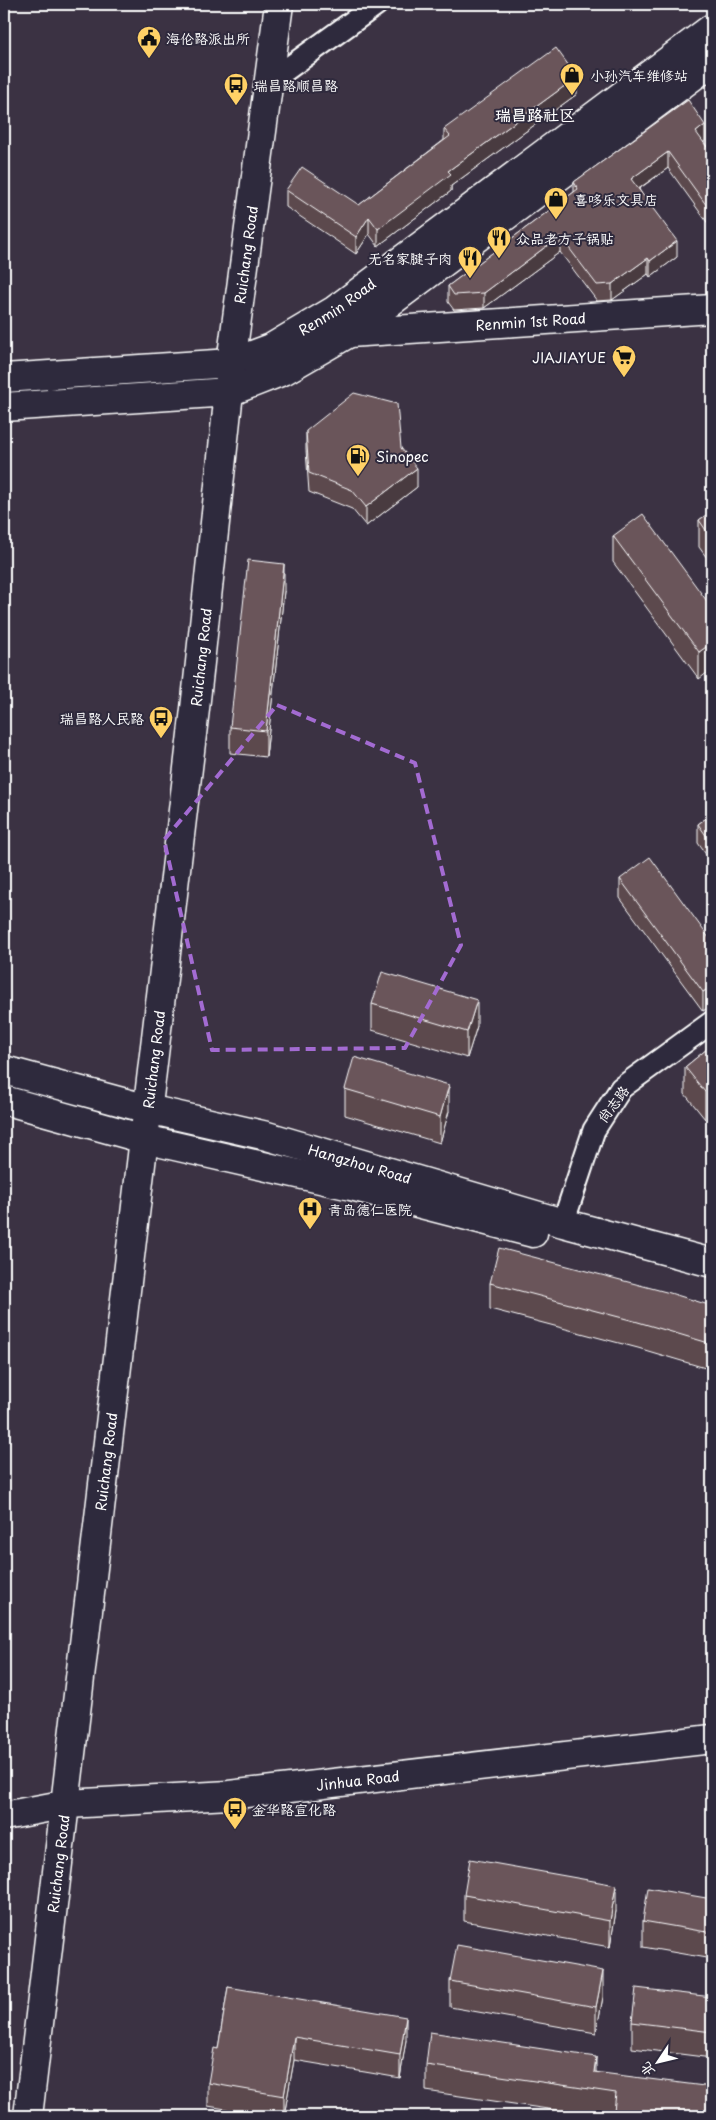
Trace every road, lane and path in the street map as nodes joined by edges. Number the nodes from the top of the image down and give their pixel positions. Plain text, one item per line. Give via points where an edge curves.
1 (279, 4) edge
2 (377, 4) edge
3 (712, 28) edge
4 (712, 62) edge
5 (270, 82) junction
6 (712, 309) edge
7 (349, 333) junction
8 (230, 363) junction
9 (4, 378) edge
10 (229, 392) junction
11 (4, 407) edge
12 (712, 1022) edge
13 (4, 1070) edge
14 (4, 1100) edge
15 (148, 1109) junction
16 (144, 1139) junction
17 (563, 1223) junction
18 (712, 1263) edge
19 (712, 1280) edge
20 (712, 1739) edge
21 (67, 1804) junction
22 (4, 1816) edge
23 (28, 2116) edge

1 - 5 main road, Ruichang Road
2 - 5 street
3 - 8 main road, Renmin Road via 335,310 271,348
4 - 7 main road, Renmin Road
5 - 8 main road, Ruichang Road
6 - 7 main road, Renmin 1st Road
7 - 10 main road, Renmin Road via 283,371
8 - 9 main road, Renmin Road
8 - 10 main road, Ruichang Road
10 - 11 main road, Renmin Road
10 - 15 main road, Ruichang Road
12 - 17 street, 尚志路 via 621,1088 594,1130
13 - 15 main road, Hangzhou Road
14 - 16 main road, Hangzhou Road
15 - 16 main road, Ruichang Road
15 - 17 main road, Hangzhou Road via 267,1136
16 - 19 main road, Hangzhou Road via 351,1186
16 - 21 main road, Ruichang Road
17 - 18 main road, Hangzhou Road
20 - 21 main road, Jinhua Road via 229,1795
21 - 22 main road, Jinhua Road
21 - 23 main road, Ruichang Road

